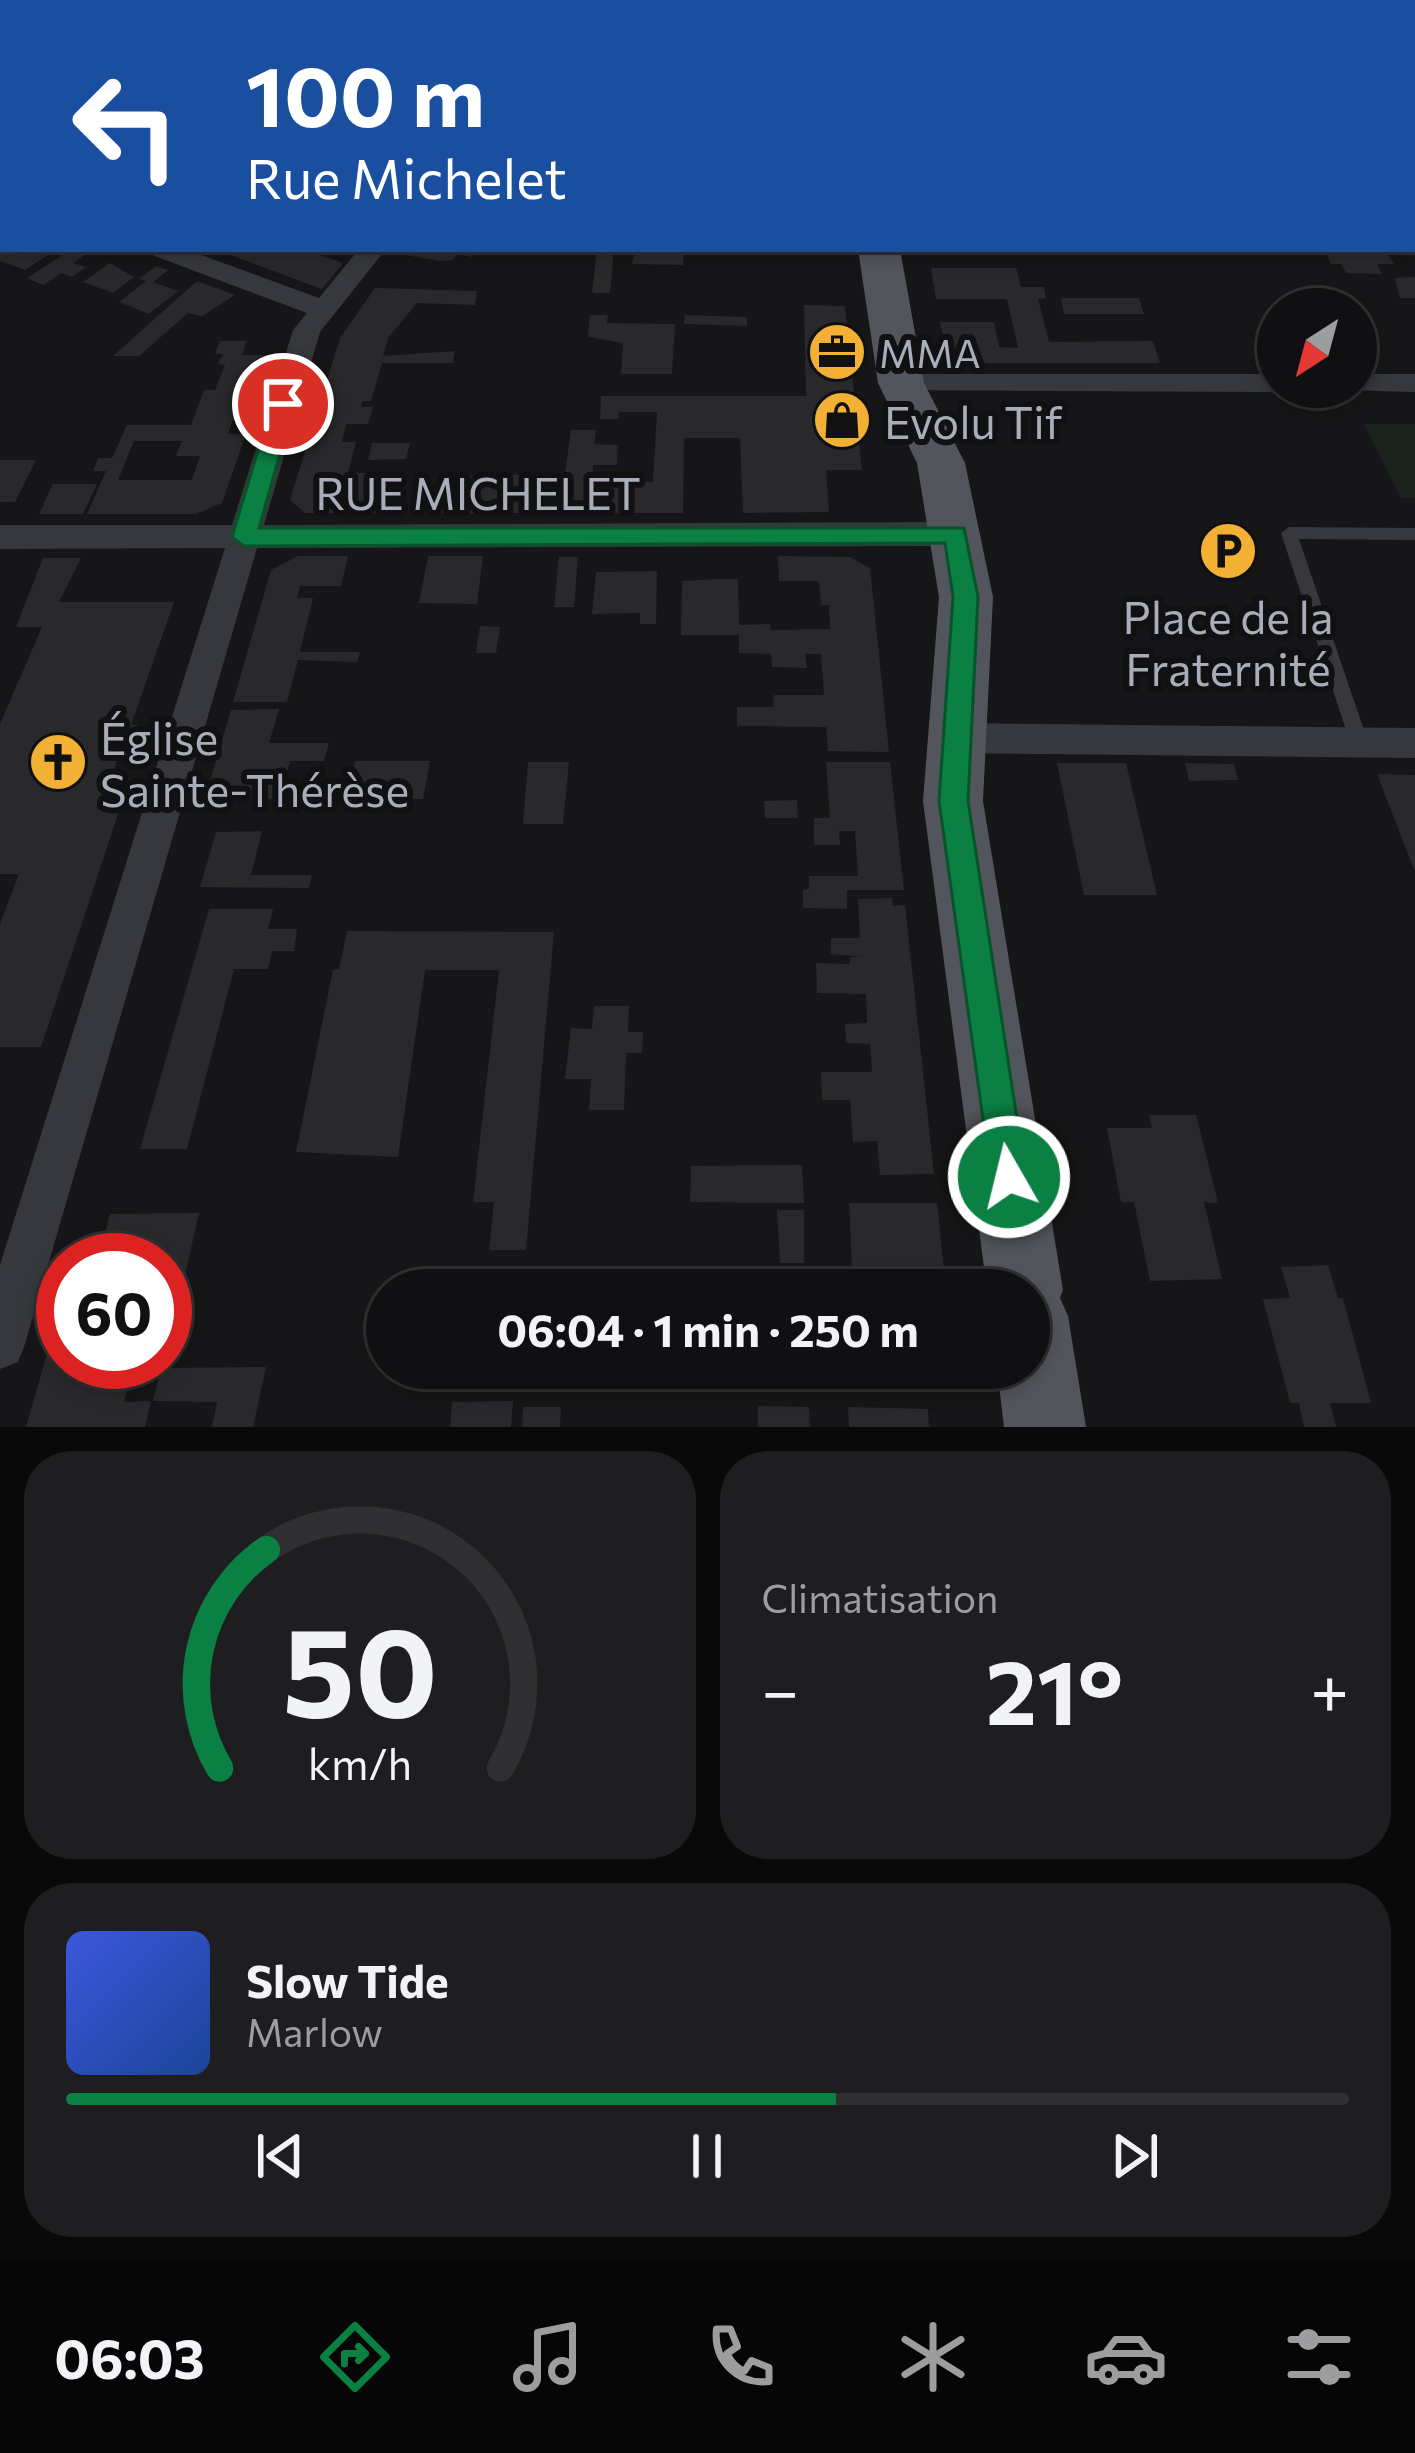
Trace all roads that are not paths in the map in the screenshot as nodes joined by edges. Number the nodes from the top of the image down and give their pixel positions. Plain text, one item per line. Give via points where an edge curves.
1 (168, 252) edge
2 (371, 252) edge
3 (879, 252) edge
4 (325, 310) junction
5 (901, 383) junction
6 (1257, 383) edge
7 (1377, 383) edge
8 (1415, 383) edge
9 (956, 534) junction
10 (1415, 534) edge
11 (0, 537) edge
12 (244, 537) junction
13 (955, 738) junction
14 (1359, 742) junction
15 (1415, 742) edge
16 (1022, 1269) edge
17 (0, 1344) edge
18 (1040, 1389) edge
19 (1046, 1427) edge

1 - 4 street
2 - 4 street
3 - 5 main road
4 - 12 street via 307,330
5 - 6 street
5 - 9 main road via 940,463
7 - 8 street
9 - 12 street, RUE MICHELET
9 - 13 main road via 965,597
10 - 14 lane via 1288,533
11 - 12 street, RUE MICHELET
12 - 17 street
13 - 14 street
13 - 16 main road via 953,801
14 - 15 street
18 - 19 main road

